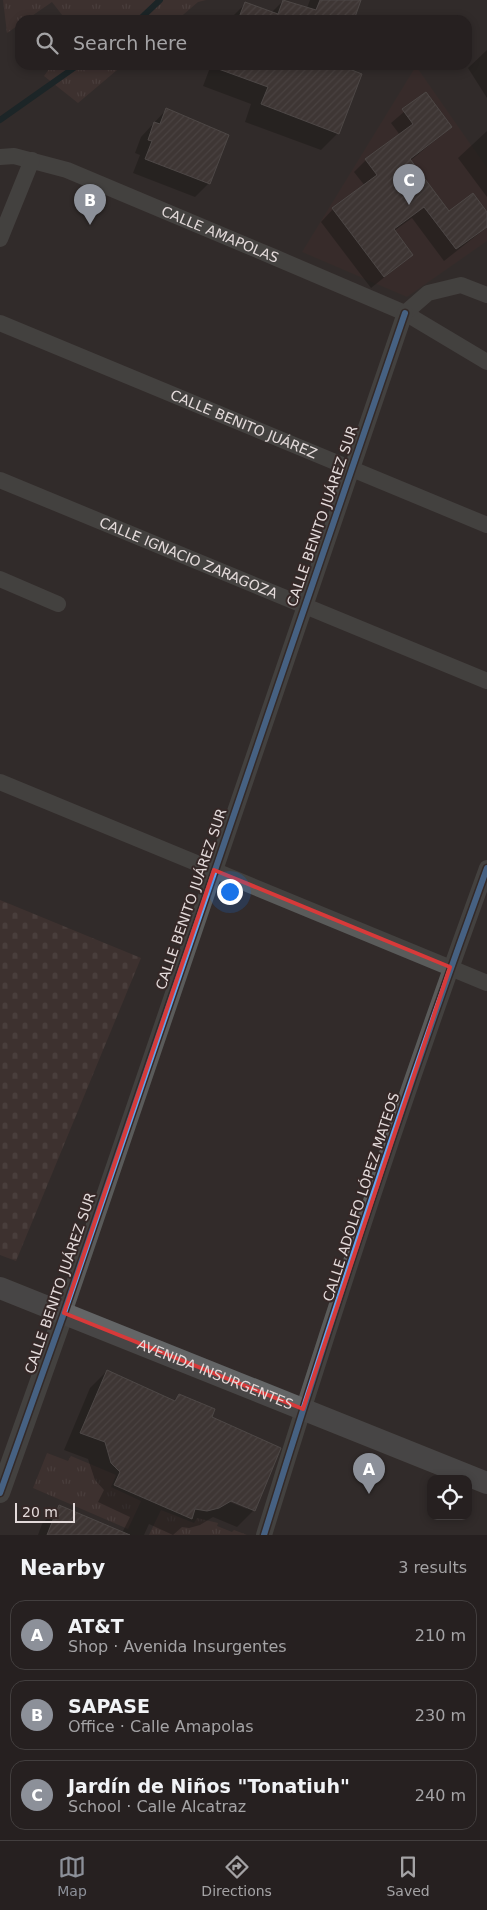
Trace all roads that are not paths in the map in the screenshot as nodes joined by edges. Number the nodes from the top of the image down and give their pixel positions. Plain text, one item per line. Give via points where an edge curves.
1 (0, 157) edge
2 (32, 160) junction
3 (0, 239) edge
4 (487, 295) edge
5 (405, 313) junction
6 (0, 324) edge
7 (487, 362) edge
8 (351, 469) junction
9 (0, 480) edge
10 (487, 524) edge
11 (0, 579) edge
12 (58, 604) dead end
13 (304, 606) junction
14 (487, 681) edge
15 (0, 782) edge
16 (487, 868) edge
17 (214, 870) junction
18 (482, 899) edge
19 (450, 967) junction
20 (487, 983) edge
21 (0, 1288) edge
22 (64, 1313) junction
23 (304, 1409) junction
24 (487, 1483) edge
25 (0, 1493) edge
26 (264, 1535) edge

1 - 2 street, CALLE AMAPOLAS
2 - 3 street
2 - 5 street, CALLE AMAPOLAS via 67,170
4 - 5 street via 461,286 428,293
5 - 7 street, CALLE AMAPOLAS
5 - 8 street, CALLE BENITO JUÁREZ SUR
6 - 8 street, CALLE BENITO JUÁREZ
8 - 10 street, CALLE BENITO JUÁREZ
8 - 13 street, CALLE BENITO JUÁREZ SUR
9 - 13 street, CALLE IGNACIO ZARAGOZA
11 - 12 street
13 - 14 street, CALLE IGNACIO ZARAGOZA
13 - 17 street, CALLE BENITO JUÁREZ SUR
15 - 17 street
16 - 18 street, CALLE ADOLFO LÓPEZ MATEOS
17 - 19 street
17 - 22 street, CALLE BENITO JUÁREZ SUR
18 - 19 street, CALLE ADOLFO LÓPEZ MATEOS
19 - 20 street
19 - 23 street, CALLE ADOLFO LÓPEZ MATEOS
21 - 22 main road, AVENIDA INSURGENTES
22 - 23 main road, AVENIDA INSURGENTES
22 - 25 street, CALLE BENITO JUÁREZ SUR
23 - 24 main road, AVENIDA INSURGENTES
23 - 26 street, CALLE ADOLFO LÓPEZ MATEOS

